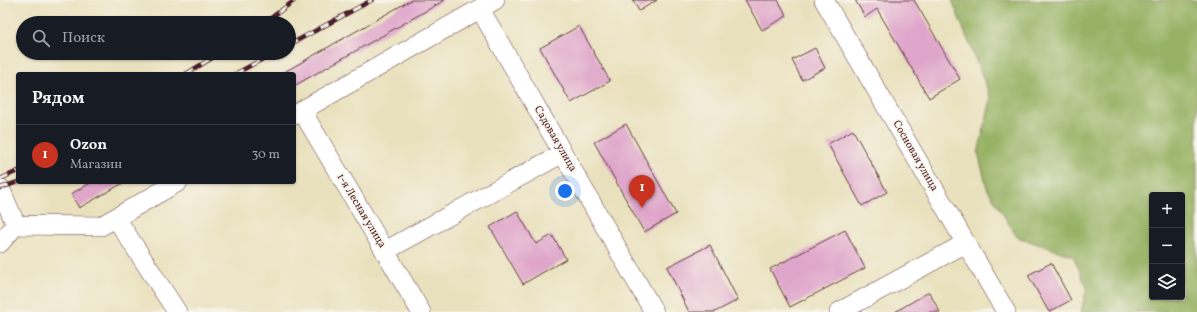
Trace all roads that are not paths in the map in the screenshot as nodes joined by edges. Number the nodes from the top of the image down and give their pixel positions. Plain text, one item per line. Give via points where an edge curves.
1 (824, 0) edge
2 (488, 4) edge
3 (298, 113) edge
4 (563, 153) junction
5 (175, 184) edge
6 (0, 188) edge
7 (116, 218) junction
8 (16, 225) junction
9 (0, 243) edge
10 (966, 243) junction
11 (385, 251) junction
12 (177, 312) edge
13 (421, 312) edge
14 (654, 312) edge
15 (839, 312) edge
16 (1006, 312) edge

1 - 10 street, Сосновая улица
2 - 3 street
2 - 4 street, Садовая улица
3 - 11 street, 1-я Лесная улица
4 - 11 street
4 - 14 street, Садовая улица
5 - 7 street
6 - 8 street
7 - 8 street via 101,226
7 - 12 street
8 - 9 street
10 - 15 street
10 - 16 street, Сосновая улица
11 - 13 street, 1-я Лесная улица

